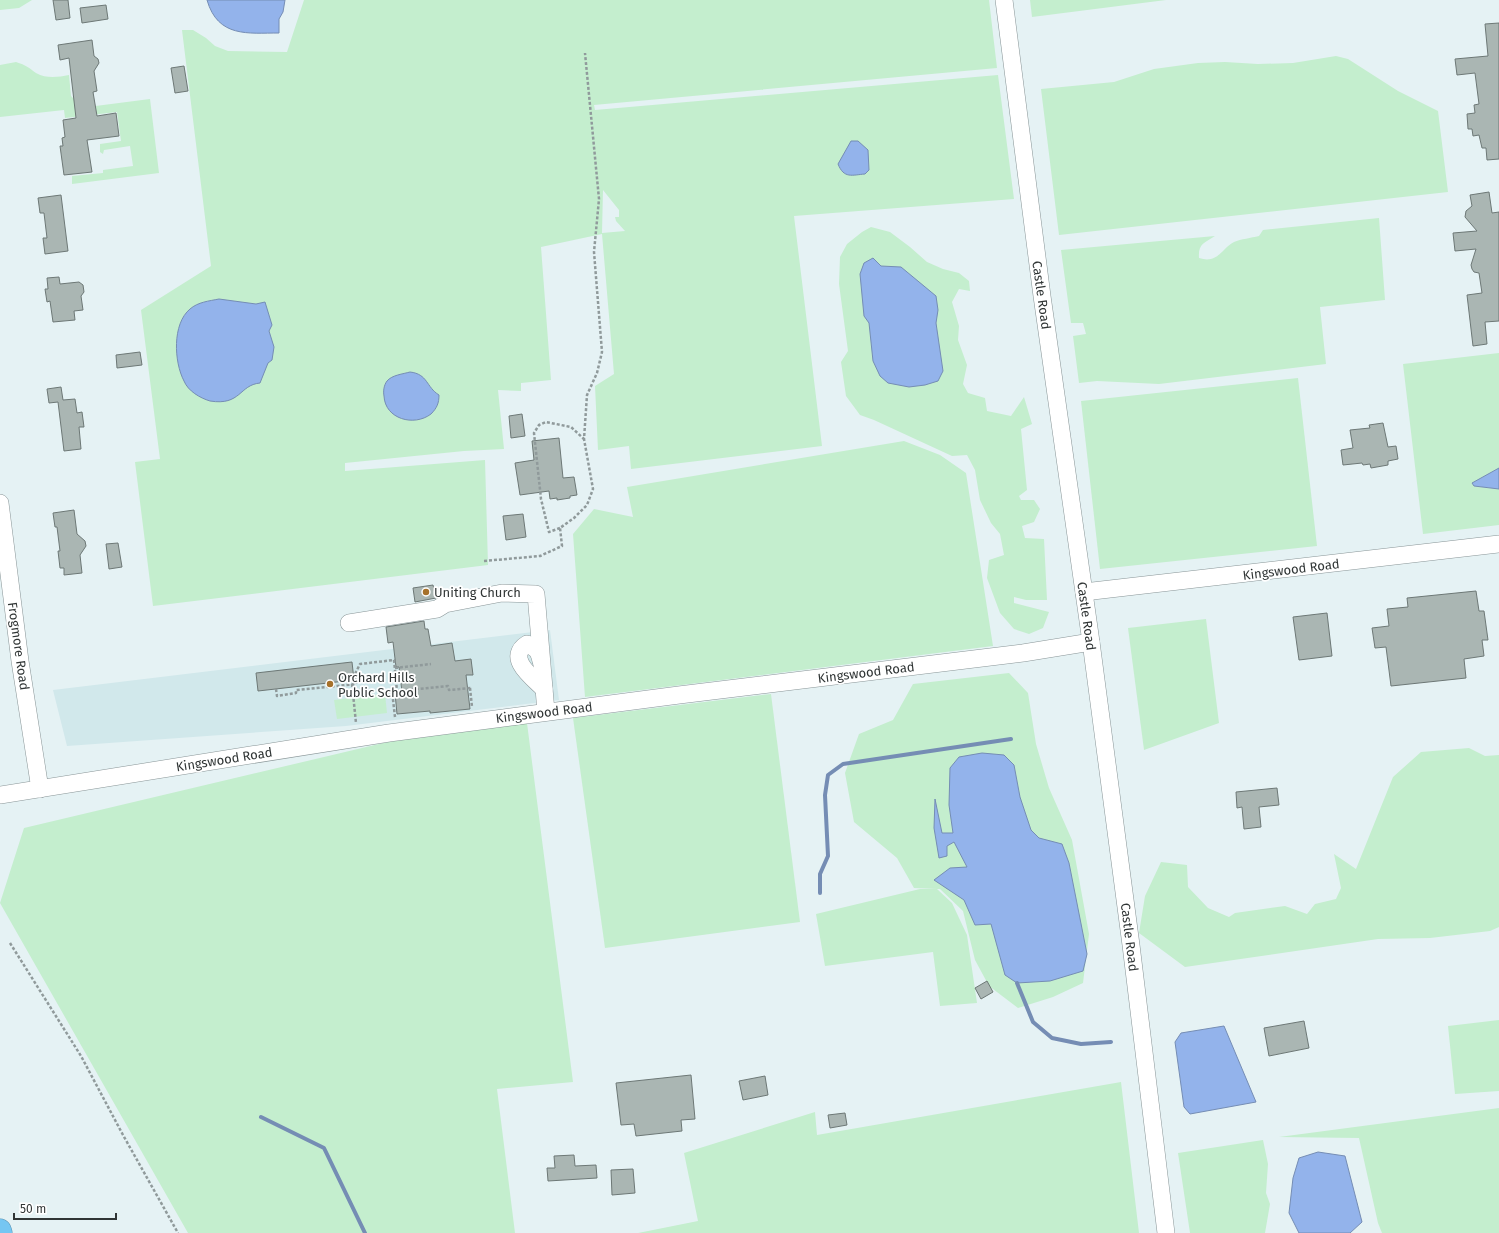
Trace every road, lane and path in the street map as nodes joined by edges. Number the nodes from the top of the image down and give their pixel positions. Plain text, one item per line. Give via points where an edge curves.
1 (1004, 0) edge
2 (586, 53) dead end
3 (584, 439) junction
4 (0, 503) edge
5 (560, 528) junction
6 (1499, 544) edge
7 (484, 561) dead end
8 (1084, 592) junction
9 (350, 623) dead end
10 (1091, 642) junction
11 (431, 664) dead end
12 (542, 664) junction
13 (395, 668) junction
14 (352, 684) junction
15 (276, 689) dead end
16 (544, 689) junction
17 (397, 691) junction
18 (472, 711) dead end
19 (546, 712) junction
20 (395, 717) dead end
21 (356, 725) dead end
22 (40, 789) junction
23 (0, 795) edge
24 (10, 943) dead end
25 (0, 1230) edge
26 (1, 1233) edge
27 (178, 1233) edge
28 (1166, 1233) edge

1 - 8 street, Castle Road
2 - 3 path via 599,199 594,252 602,352 597,373 587,395
3 - 5 path via 594,489 587,505
3 - 5 path via 571,427 546,422 538,425 534,433 541,499 549,532
4 - 22 street, Frogmore Road via 20,661
5 - 7 path via 562,546 540,556
6 - 8 street, Kingswood Road
8 - 10 street, Castle Road
9 - 12 street via 437,608 502,593 536,594
10 - 19 street, Kingswood Road via 1023,653
10 - 28 street, Castle Road
11 - 13 path
12 - 16 street
12 - 16 street via 539,652 533,646 527,644 522,648 518,672
13 - 14 path via 394,660 360,664 355,674 356,684
13 - 17 path
14 - 15 path via 296,690 296,694 277,696
14 - 21 path
16 - 19 street
17 - 18 path via 448,686 449,690 470,688
17 - 20 path via 392,691
19 - 22 street, Kingswood Road via 341,740
22 - 23 street, Kingswood Road
24 - 27 path via 81,1056 122,1135
25 - 26 highway

